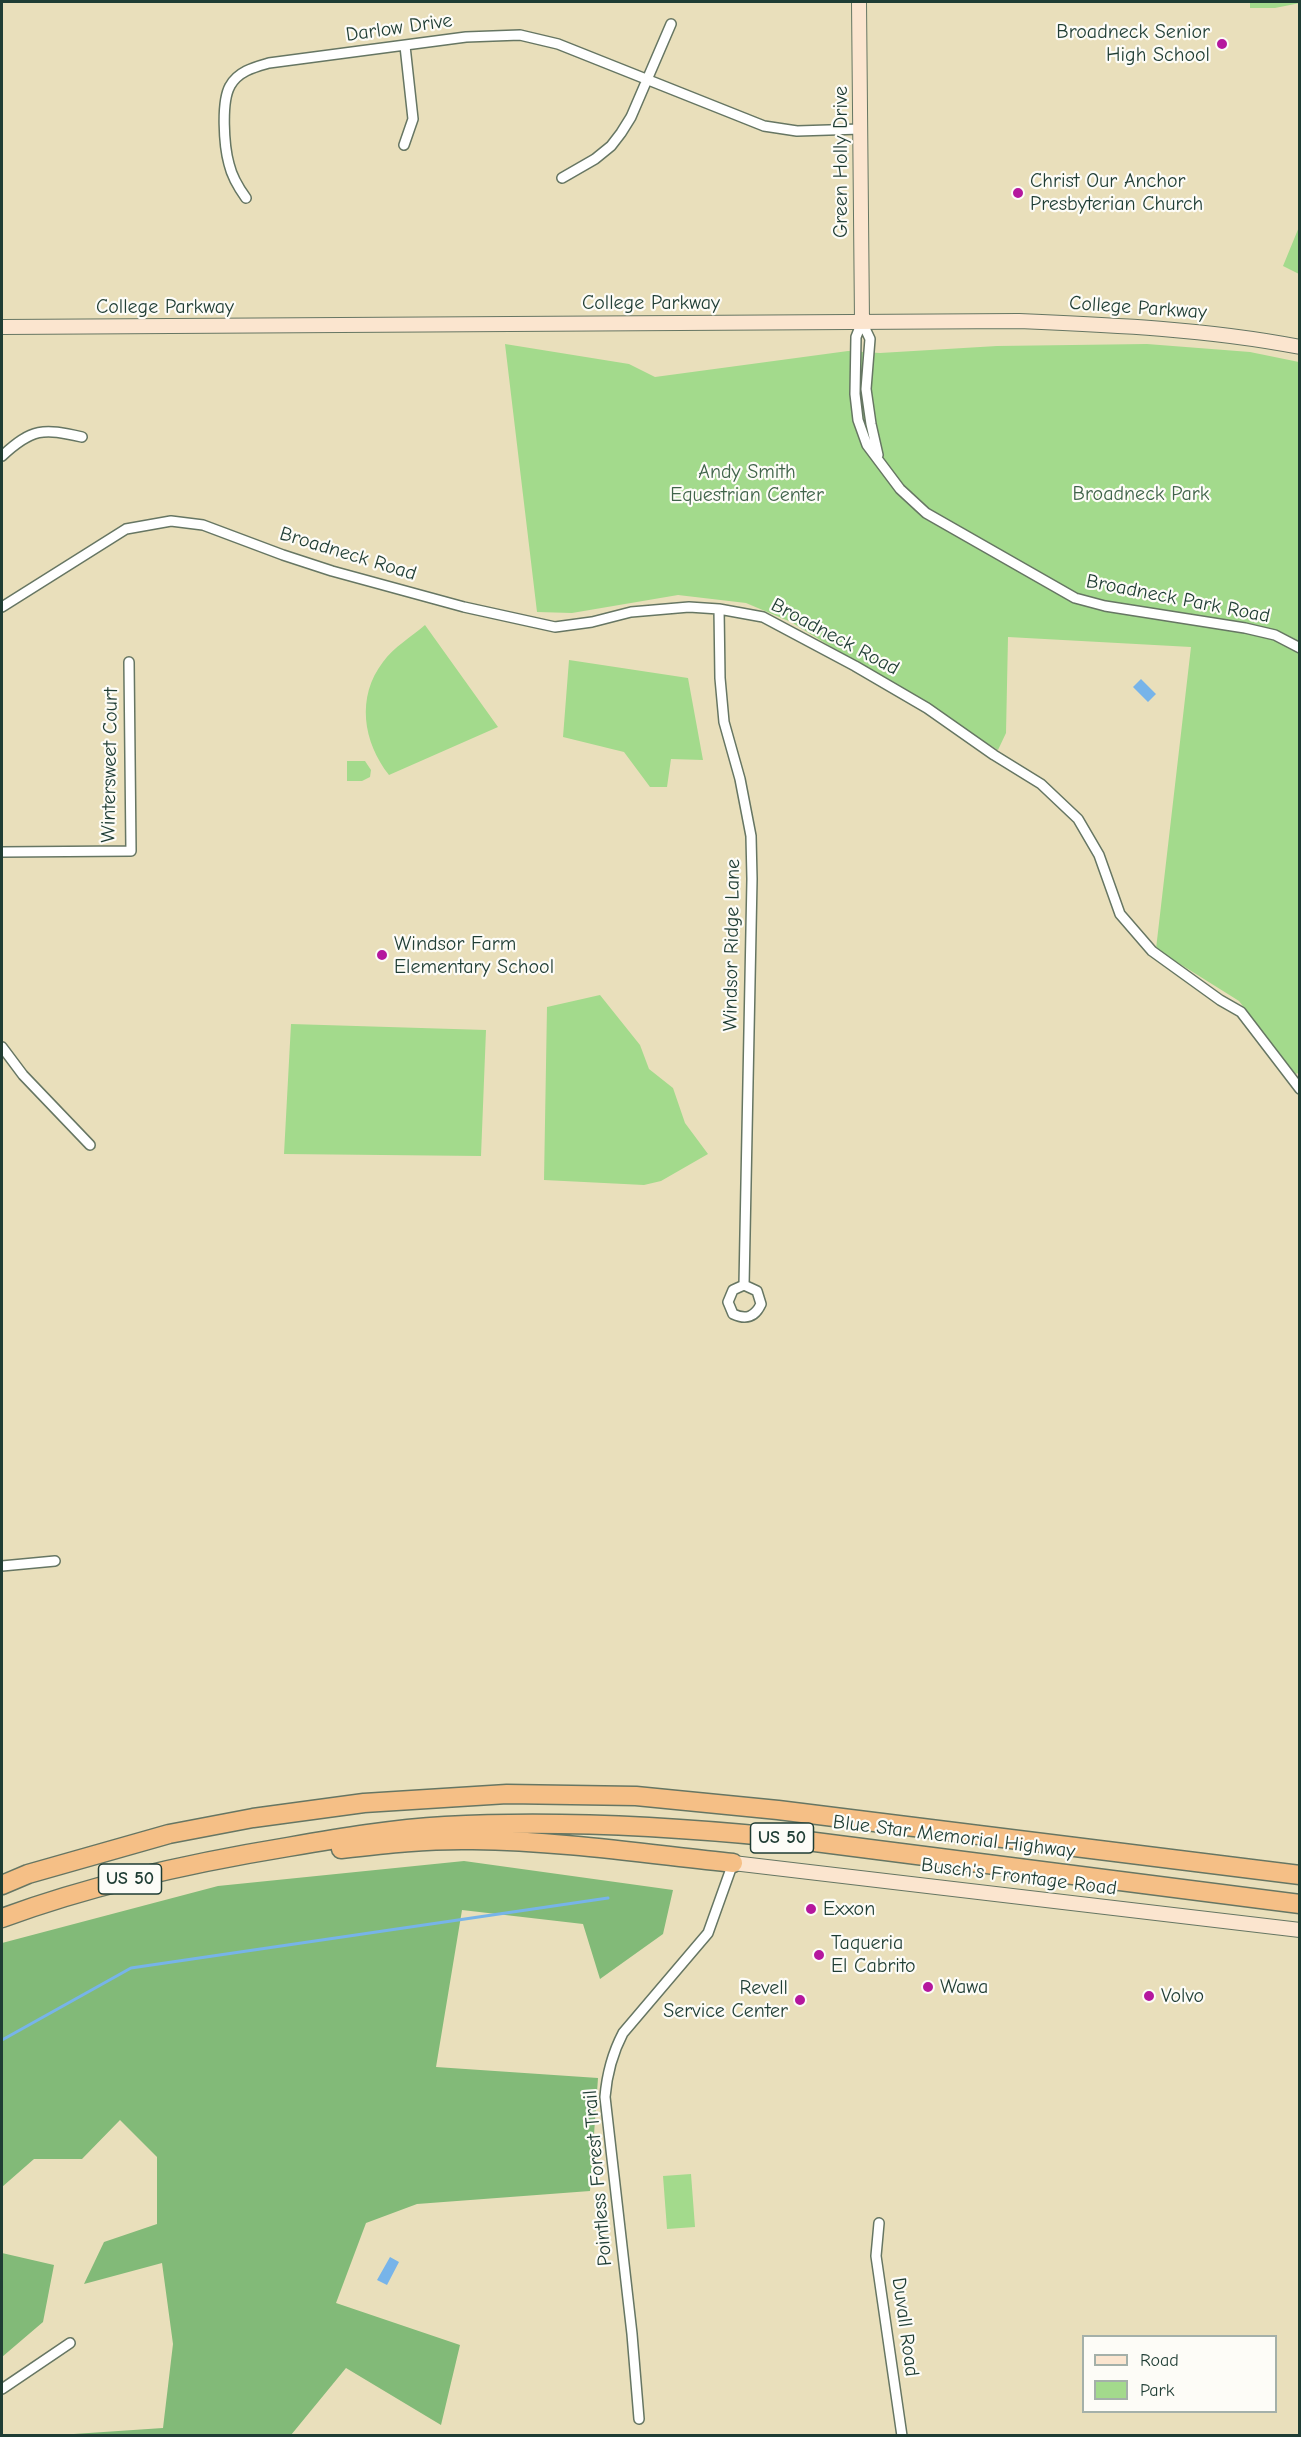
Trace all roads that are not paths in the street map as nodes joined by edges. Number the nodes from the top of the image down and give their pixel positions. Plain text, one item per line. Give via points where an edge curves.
1 (859, 2) edge
2 (671, 24) dead end
3 (405, 46) junction
4 (646, 79) junction
5 (861, 129) junction
6 (404, 145) dead end
7 (562, 178) dead end
8 (246, 198) dead end
9 (862, 322) junction
10 (2, 327) edge
11 (1299, 347) edge
12 (82, 437) dead end
13 (2, 456) edge
14 (2, 605) edge
15 (719, 609) junction
16 (1299, 648) edge
17 (129, 662) dead end
18 (2, 852) edge
19 (2, 1047) edge
20 (1299, 1089) edge
21 (90, 1145) dead end
22 (744, 1285) dead end
23 (55, 1561) dead end
24 (2, 1566) edge
25 (262, 1851) junction
26 (733, 1863) junction
27 (1299, 1875) edge
28 (2, 1884) edge
29 (1299, 1904) edge
30 (2, 1918) edge
31 (1299, 1930) edge
32 (879, 2223) dead end
33 (70, 2343) dead end
34 (2, 2389) edge
35 (639, 2419) dead end
36 (902, 2436) edge

1 - 5 main road, Green Holly Drive
2 - 4 street
3 - 4 street, Darlow Drive via 499,35 531,37
3 - 6 street via 413,119
3 - 8 street, Darlow Drive via 269,63 237,77 225,97 227,153 232,176
4 - 5 street, Darlow Drive via 764,126 797,131
4 - 7 street via 631,117 611,147
5 - 9 main road, Green Holly Drive
9 - 10 main road, College Parkway
9 - 11 main road, College Parkway via 1109,324 1212,333
9 - 16 street, Broadneck Park Road via 870,339 866,389 878,457 900,489 926,513 1062,592 1105,606 1275,635
12 - 13 street via 54,431 26,435
14 - 15 street, Broadneck Road via 126,529 171,521 203,525 332,571 555,627 631,612 689,607
15 - 20 street, Broadneck Road via 763,616 846,661 927,708 1041,784 1078,819 1099,855 1125,920 1152,951 1241,1012
15 - 22 street, Windsor Ridge Lane via 724,722 751,836
17 - 18 street, Wintersweet Court via 131,851
19 - 21 street via 23,1075
23 - 24 street
25 - 26 highway via 289,1855 414,1841 472,1840
25 - 29 highway, Blue Star Memorial Highway / US 50 via 376,1832 444,1826 524,1823 691,1828
25 - 30 highway, Blue Star Memorial Highway / US 50 via 97,1887
26 - 31 main road, Busch's Frontage Road
26 - 35 street, Pointless Forest Trail via 708,1933 623,2033 608,2071 605,2097
27 - 28 highway, Blue Star Memorial Highway / US 50 via 778,1810 636,1796 507,1794 364,1803 254,1818 169,1834
32 - 36 street, Duvall Road via 876,2256
33 - 34 street

